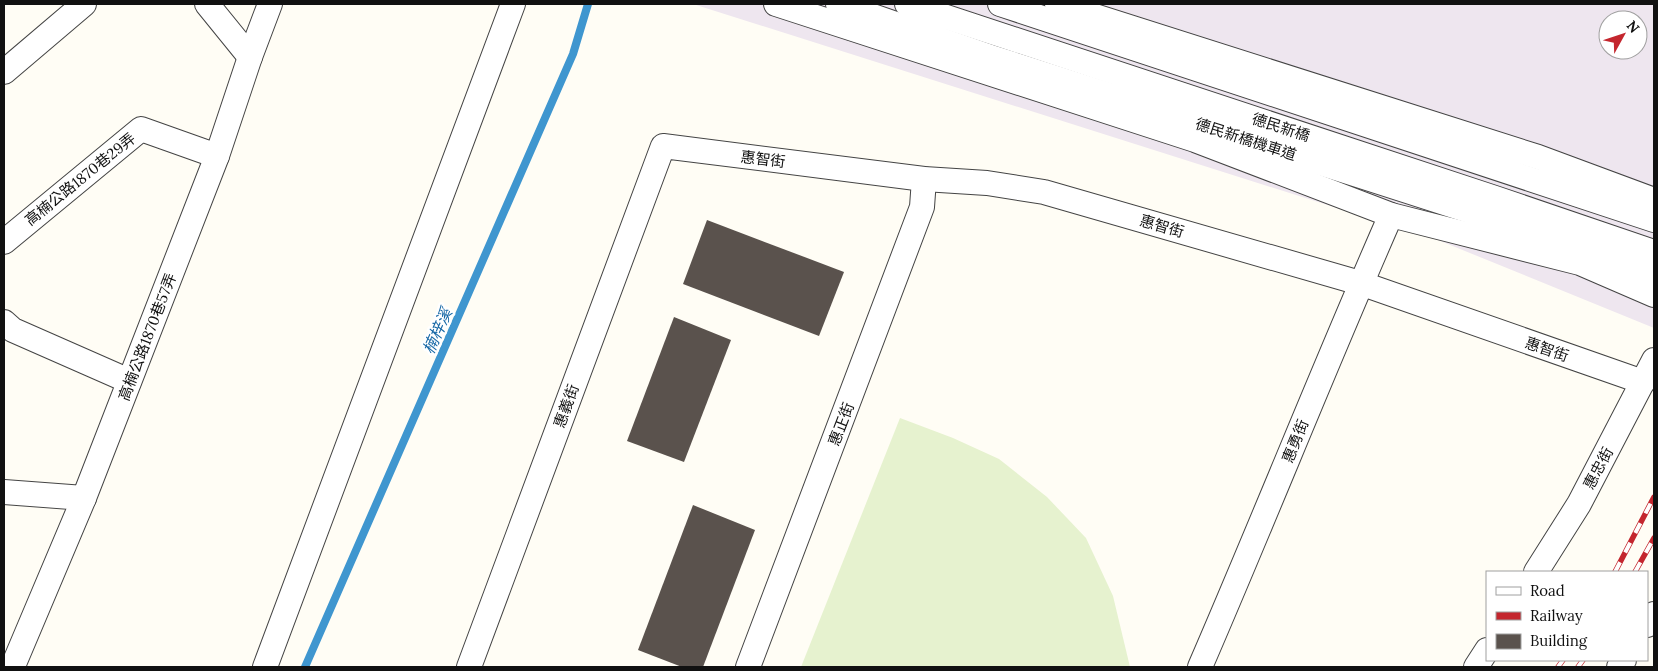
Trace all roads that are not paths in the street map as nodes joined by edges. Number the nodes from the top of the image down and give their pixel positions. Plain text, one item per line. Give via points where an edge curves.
1 (84, 4) edge
2 (207, 4) edge
3 (270, 4) edge
4 (513, 4) edge
5 (776, 4) edge
6 (838, 4) edge
7 (907, 4) edge
8 (1000, 4) edge
9 (1057, 4) edge
10 (250, 57) junction
11 (4, 72) edge
12 (663, 146) joint
13 (217, 156) junction
14 (924, 179) junction
15 (1654, 200) edge
16 (1391, 215) junction
17 (1654, 220) edge
18 (4, 242) edge
19 (1654, 252) edge
20 (1654, 275) edge
21 (1360, 283) junction
22 (1654, 295) edge
23 (4, 322) edge
24 (1654, 360) edge
25 (129, 382) junction
26 (1643, 382) junction
27 (4, 492) edge
28 (84, 498) junction
29 (1537, 571) edge
30 (1486, 652) edge
31 (12, 666) edge
32 (265, 667) edge
33 (469, 667) edge
34 (748, 667) edge
35 (1200, 667) edge
36 (1476, 667) edge

1 - 11 street
2 - 10 street
3 - 10 street, 高楠公路1870巷57弄
4 - 32 street
5 - 16 street via 1195,140
6 - 20 street, 德民新橋機車道 via 991,57 1603,254
7 - 19 street, 德民新橋
8 - 17 street, 德民新橋
9 - 15 street via 1538,157
10 - 13 street, 高楠公路1870巷57弄
12 - 14 street, 惠智街
12 - 33 street, 惠義街
13 - 18 street, 高楠公路1870巷29弄 via 141,129
13 - 25 street, 高楠公路1870巷57弄
14 - 21 street, 惠智街 via 987,183 1044,192
14 - 34 street, 惠正街 via 922,207
16 - 21 street, 惠勇街
16 - 22 street via 1580,263
21 - 26 street, 惠智街
21 - 35 street, 惠勇街
23 - 25 street via 13,330
24 - 26 street, 惠忠街
25 - 28 street, 高楠公路1870巷57弄
26 - 29 street, 惠忠街 via 1579,504
27 - 28 street
28 - 31 street, 高楠公路1870巷57弄
30 - 36 street

